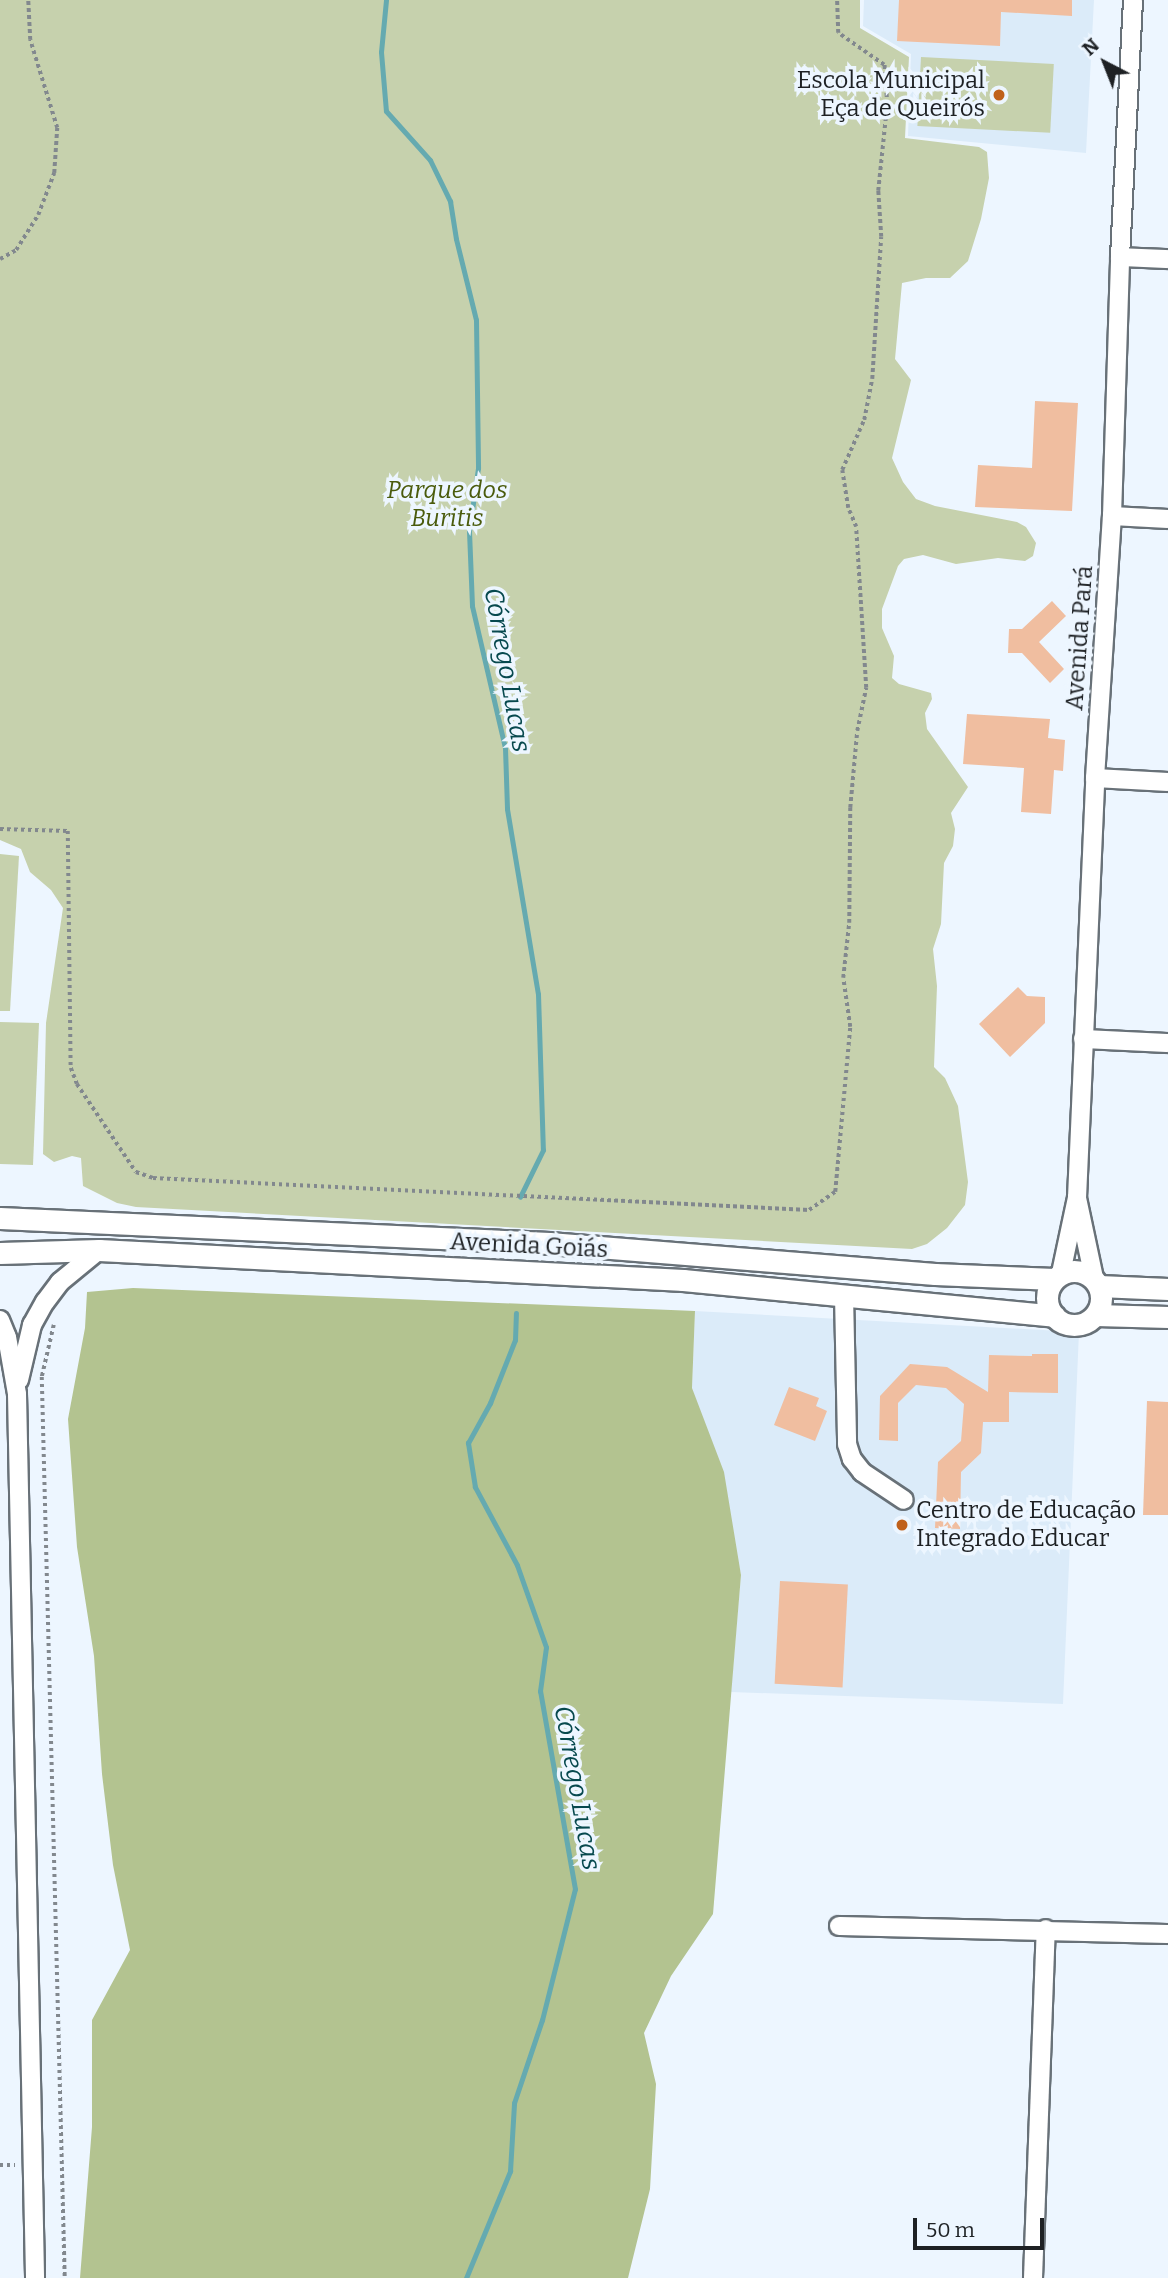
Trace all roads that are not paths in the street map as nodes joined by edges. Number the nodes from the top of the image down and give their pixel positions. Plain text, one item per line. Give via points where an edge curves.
1 (1133, 0) edge
2 (1120, 257) junction
3 (1168, 259) edge
4 (1112, 516) junction
5 (1168, 519) edge
6 (1095, 778) junction
7 (1168, 782) edge
8 (1083, 1039) junction
9 (1168, 1043) edge
10 (1077, 1198) junction
11 (0, 1218) edge
12 (99, 1250) junction
13 (0, 1253) edge
14 (1058, 1276) junction
15 (1097, 1282) junction
16 (1168, 1289) edge
17 (844, 1295) junction
18 (1096, 1315) junction
19 (1054, 1316) junction
20 (1168, 1317) edge
21 (0, 1320) edge
22 (17, 1394) junction
23 (904, 1500) dead end
24 (839, 1926) dead end
25 (1046, 1929) junction
26 (1168, 1934) edge
27 (36, 2278) edge
28 (1033, 2278) edge

1 - 2 street, Avenida Pará
2 - 3 street
2 - 4 street, Avenida Pará
4 - 5 street
4 - 6 street, Avenida Pará
6 - 7 street
6 - 8 street, Avenida Pará
8 - 9 street
8 - 10 street, Avenida Pará
10 - 14 street
10 - 15 street, Avenida Pará
11 - 14 main road, Avenida Goiás via 549,1243 934,1274
12 - 13 main road, Avenida Goiás
12 - 17 main road, Avenida Goiás via 683,1280
12 - 22 street via 60,1282 45,1302 32,1325
14 - 15 main road via 1080,1271
14 - 19 main road via 1047,1301
15 - 16 main road
15 - 18 main road via 1101,1301
17 - 19 main road, Avenida Goiás
17 - 23 street via 849,1451 862,1472
18 - 19 main road via 1079,1324 1061,1322
18 - 20 main road
21 - 22 street
22 - 27 street
24 - 25 street
25 - 26 street
25 - 28 street

